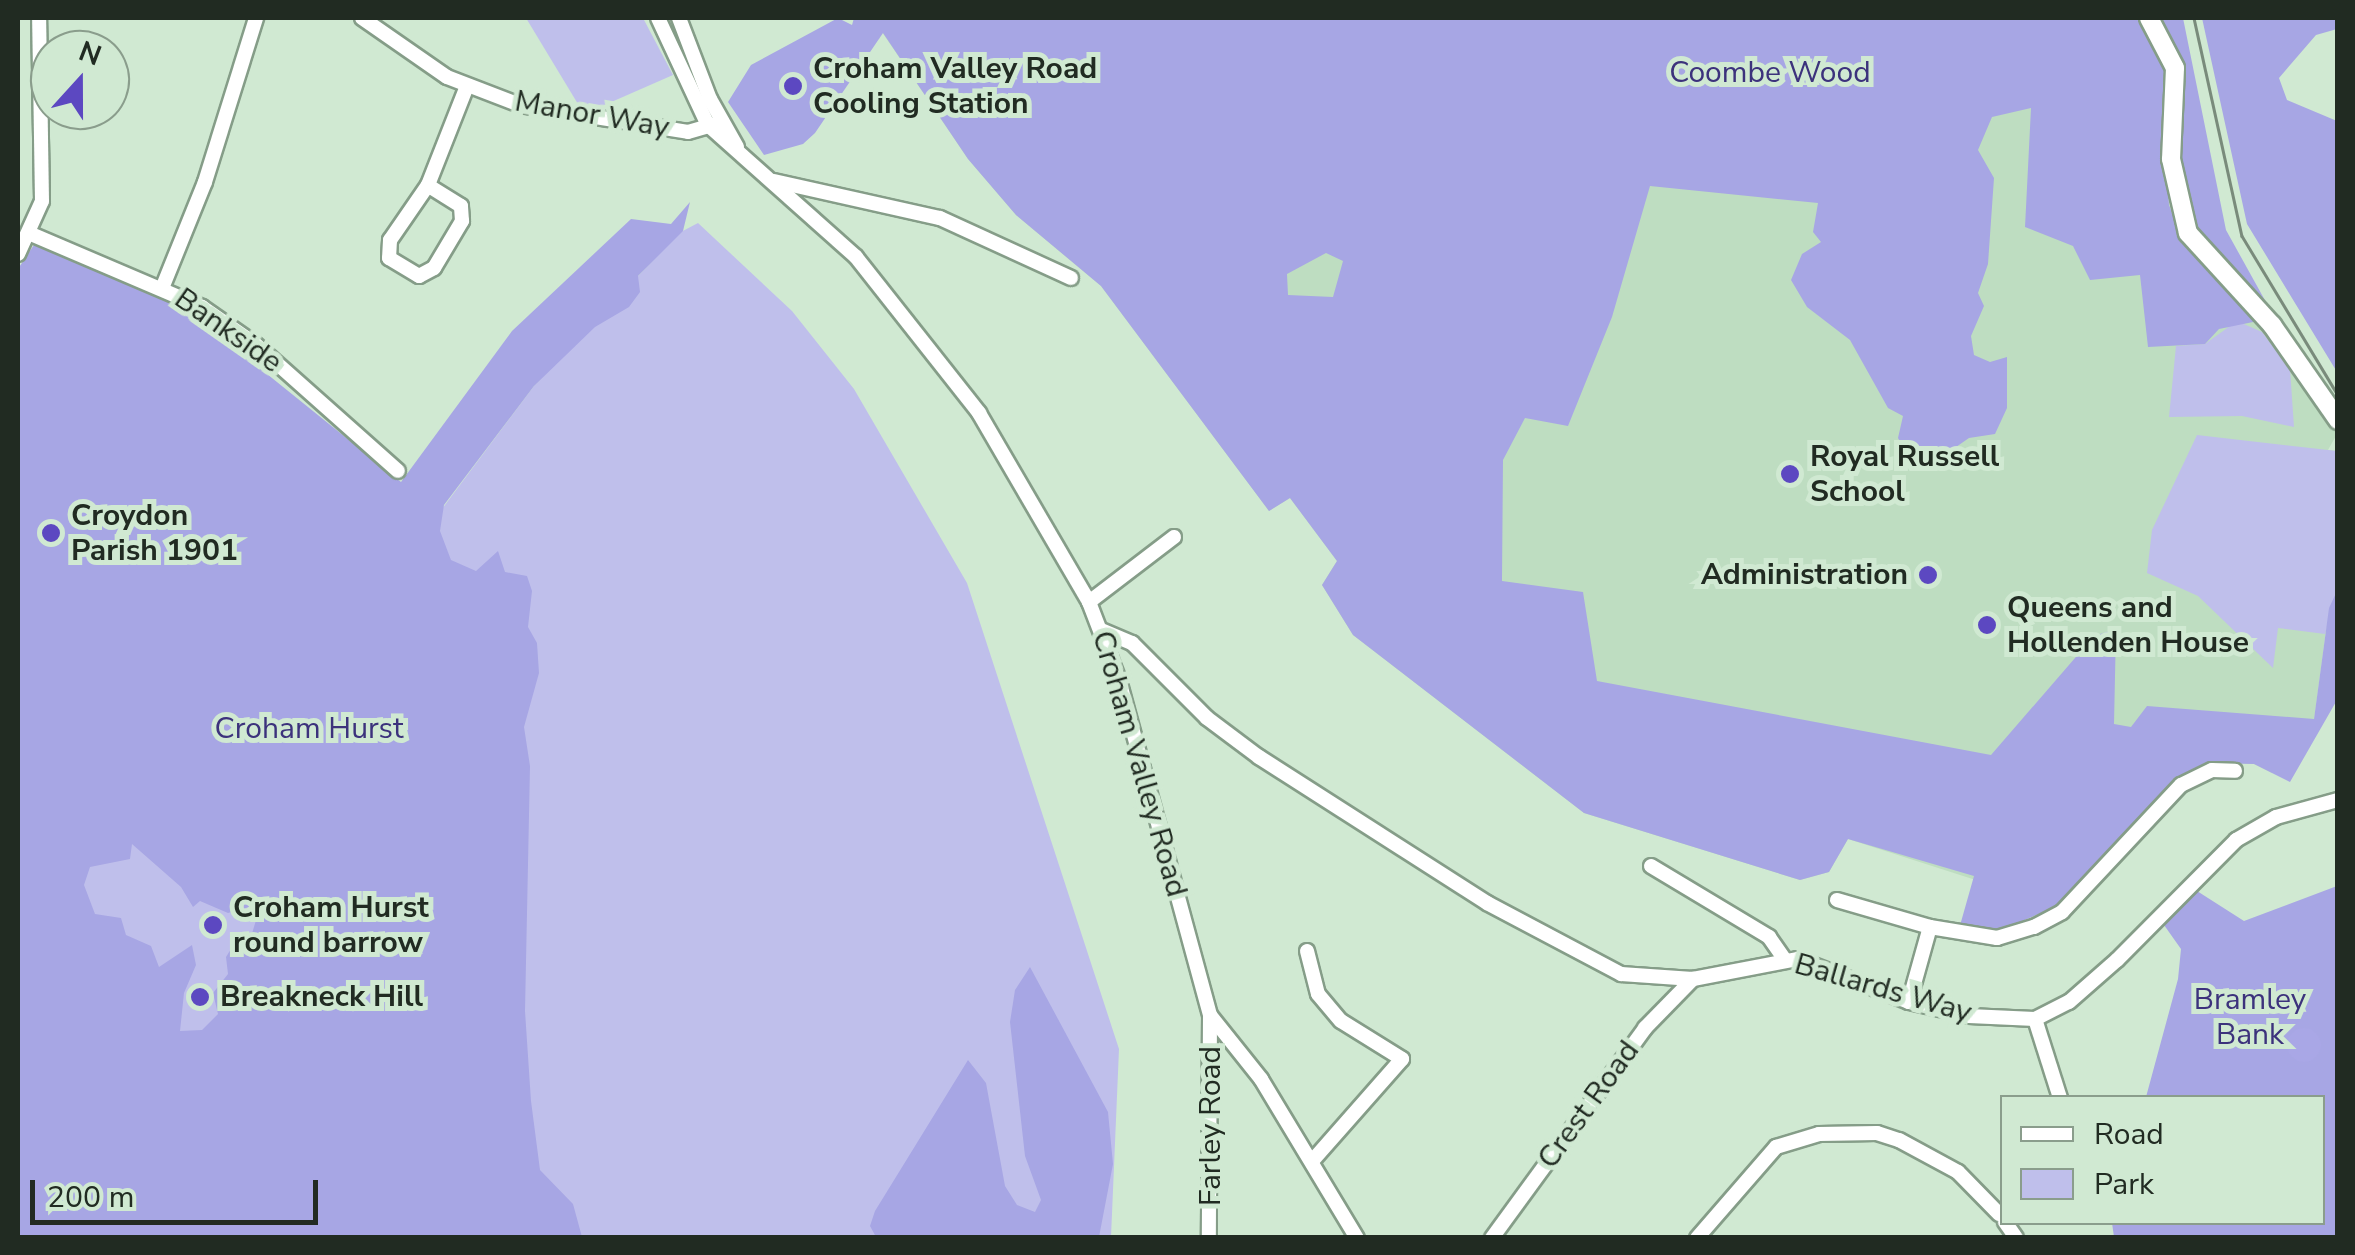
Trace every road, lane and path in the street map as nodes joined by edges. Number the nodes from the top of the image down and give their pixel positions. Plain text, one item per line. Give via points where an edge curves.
1 (39, 18) edge
2 (256, 18) edge
3 (362, 18) edge
4 (658, 18) edge
5 (679, 18) edge
6 (2149, 18) edge
7 (467, 86) junction
8 (717, 125) junction
9 (774, 181) junction
10 (428, 185) junction
11 (31, 234) junction
12 (18, 254) edge
13 (1071, 278) dead end
14 (163, 286) junction
15 (2338, 420) edge
16 (398, 471) dead end
17 (1174, 538) dead end
18 (1089, 602) junction
19 (1101, 630) junction
20 (2235, 771) dead end
21 (2338, 800) edge
22 (1651, 866) dead end
23 (1837, 900) dead end
24 (1930, 927) junction
25 (1308, 951) dead end
26 (1786, 960) junction
27 (1652, 978) junction
28 (1693, 979) junction
29 (1909, 1002) junction
30 (1666, 1004) junction
31 (1210, 1015) junction
32 (2035, 1019) junction
33 (1212, 1054) junction
34 (1252, 1067) junction
35 (2059, 1095) edge
36 (1312, 1162) junction
37 (2000, 1215) edge
38 (1703, 1236) edge
39 (1208, 1238) edge
40 (1357, 1238) edge
41 (1492, 1238) edge

1 - 11 street via 42,201
2 - 14 street via 206,182
3 - 7 street, Manor Way
4 - 8 street, Croham Valley Road
5 - 8 street, Croham Valley Road
6 - 15 main road via 2175,68 2171,159 2188,232 2272,325
7 - 8 street, Manor Way via 558,114 688,132
7 - 10 street
8 - 9 street, Croham Valley Road
9 - 13 street via 940,218
9 - 18 street, Croham Valley Road via 856,257 914,326 1014,467
10 - 10 street via 390,240 390,258 419,276 434,268 462,221 461,206
11 - 12 street
11 - 14 street, Bankside
14 - 16 street, Bankside via 255,344
17 - 18 street
18 - 19 street, Croham Valley Road
19 - 27 street, Ballards Way via 1132,643 1207,718 1259,757 1394,846 1585,959
19 - 31 street, Croham Valley Road
20 - 24 street via 2212,770 2180,785 2062,912 2034,927 1996,938
21 - 32 street via 2276,818 2236,840 2105,971 2069,1002
22 - 26 street via 1770,937
23 - 24 street
24 - 29 street
25 - 36 street via 1318,994 1341,1021 1402,1060
26 - 28 street, Ballards Way
26 - 29 street, Ballards Way
27 - 28 street, Ballards Way
27 - 30 street
28 - 30 street, Crest Road
29 - 32 street, Ballards Way via 1970,1016
30 - 41 street, Crest Road
31 - 33 street, Farley Road
31 - 34 street, Croham Valley Road
32 - 35 street
33 - 34 street via 1231,1054
33 - 39 street, Farley Road
34 - 36 street, Croham Valley Road
36 - 40 street, Croham Valley Road
37 - 38 street via 1958,1172 1899,1140 1819,1134 1776,1147

